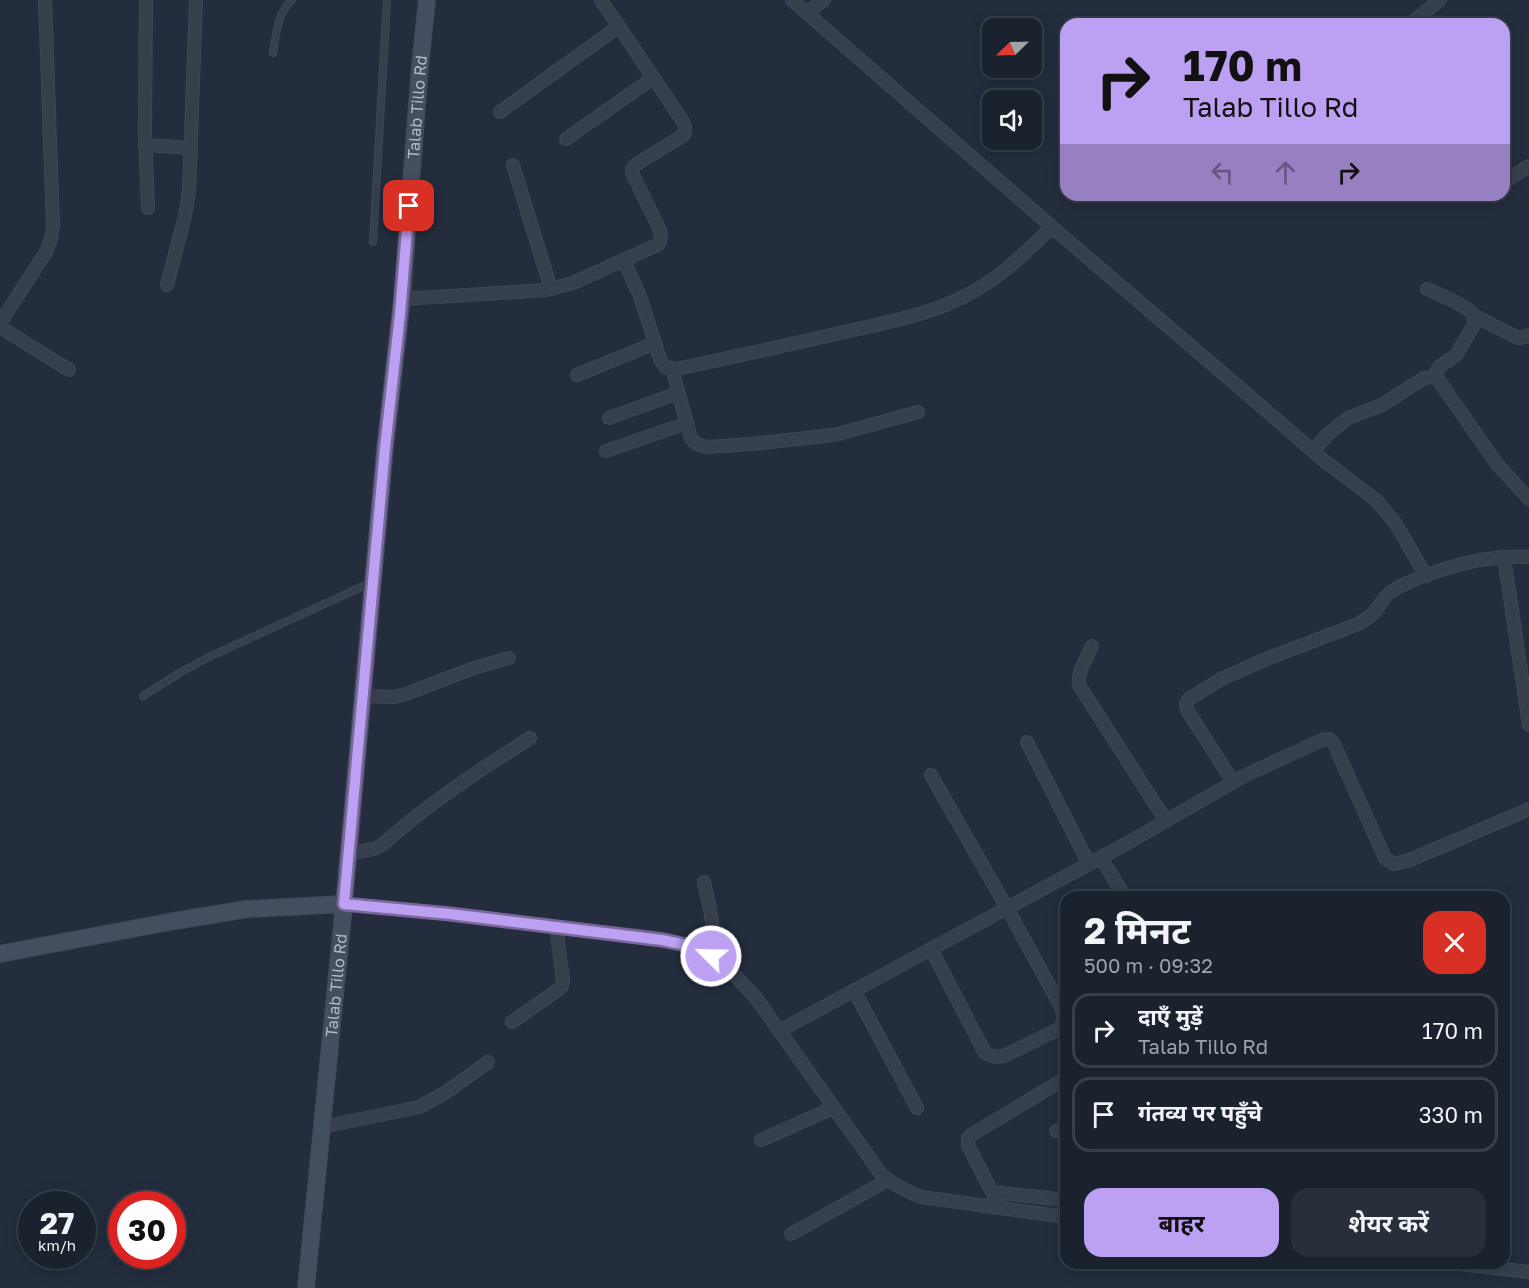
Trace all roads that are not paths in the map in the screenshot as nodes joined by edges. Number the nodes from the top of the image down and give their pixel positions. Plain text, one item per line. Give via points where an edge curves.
1 (45, 0) edge
2 (146, 0) edge
3 (196, 0) edge
4 (292, 0) edge
5 (387, 0) edge
6 (427, 0) edge
7 (601, 0) edge
8 (792, 0) edge
9 (824, 0) edge
10 (1440, 0) edge
11 (807, 13) junction
12 (1420, 18) edge
13 (618, 27) junction
14 (273, 53) dead end
15 (653, 78) junction
16 (500, 112) dead end
17 (566, 139) dead end
18 (145, 145) junction
19 (190, 148) junction
20 (513, 165) dead end
21 (1529, 166) edge
22 (1510, 178) edge
23 (148, 208) dead end
24 (1052, 227) junction
25 (373, 242) dead end
26 (624, 261) junction
27 (167, 285) dead end
28 (551, 289) junction
29 (1427, 289) dead end
30 (402, 299) junction
31 (1473, 315) junction
32 (0, 325) edge
33 (1529, 335) edge
34 (655, 343) junction
35 (672, 369) junction
36 (69, 370) dead end
37 (577, 375) dead end
38 (1434, 377) junction
39 (678, 393) junction
40 (918, 412) dead end
41 (609, 418) dead end
42 (687, 423) junction
43 (606, 451) dead end
44 (1313, 451) junction
45 (1529, 499) edge
46 (1504, 556) junction
47 (1529, 557) edge
48 (1426, 576) junction
49 (373, 582) junction
50 (1092, 646) dead end
51 (509, 657) dead end
52 (143, 696) dead end
53 (363, 696) junction
54 (1529, 725) edge
55 (530, 738) dead end
56 (1026, 742) dead end
57 (931, 775) dead end
58 (1233, 782) junction
59 (1529, 809) edge
60 (1166, 821) junction
61 (349, 853) junction
62 (1101, 858) junction
63 (1089, 864) junction
64 (704, 882) dead end
65 (1121, 891) edge
66 (344, 904) junction
67 (1007, 908) junction
68 (556, 927) junction
69 (713, 949) junction
70 (931, 950) junction
71 (0, 954) edge
72 (854, 990) junction
73 (1060, 1007) edge
74 (512, 1022) dead end
75 (1060, 1027) edge
76 (779, 1031) junction
77 (488, 1062) dead end
78 (1060, 1082) edge
79 (833, 1108) junction
80 (917, 1108) dead end
81 (322, 1127) junction
82 (761, 1140) dead end
83 (888, 1180) junction
84 (996, 1199) junction
85 (1060, 1200) edge
86 (1060, 1215) edge
87 (791, 1234) dead end
88 (1503, 1269) edge
89 (1529, 1272) edge
90 (304, 1287) edge

1 - 32 street via 53,226 46,252
2 - 18 street
3 - 19 street
4 - 14 lane via 279,17
5 - 25 lane
6 - 30 main road, Talab Tillo Rd
7 - 13 street
8 - 11 street
9 - 11 street
10 - 12 street
11 - 24 street
13 - 15 street
13 - 16 street
15 - 17 street
15 - 26 street via 686,130 633,168 660,230 661,242
18 - 19 street
18 - 23 street
19 - 27 street via 187,205
20 - 28 street
21 - 22 street
24 - 35 street via 982,287 940,307
24 - 44 street
26 - 28 street via 573,284
26 - 34 street
28 - 30 street
29 - 31 street
30 - 49 main road, Talab Tillo Rd
31 - 33 street via 1518,338
31 - 38 street via 1474,326
32 - 36 street
34 - 35 street via 663,364
34 - 37 street
35 - 39 street
38 - 44 street via 1424,378 1382,405 1348,418
38 - 45 street via 1497,464
39 - 41 street
39 - 42 street
40 - 42 street via 838,434 706,447 691,438
42 - 43 street
44 - 48 street via 1386,511
46 - 47 street
46 - 48 street
46 - 54 street
48 - 58 street via 1387,594 1368,619 1269,658 1189,699 1187,710
49 - 52 lane via 209,657
49 - 53 main road, Talab Tillo Rd
50 - 60 street via 1078,677 1081,689
51 - 53 street via 406,694
53 - 61 main road, Talab Tillo Rd
55 - 61 street via 459,784 382,845
56 - 63 street
57 - 67 street
58 - 59 street via 1329,739 1386,858 1394,864
58 - 60 street
60 - 62 street
61 - 66 main road, Talab Tillo Rd
62 - 63 street
62 - 65 street
63 - 67 street
64 - 69 street
66 - 68 street
66 - 71 main road via 219,913
66 - 81 main road, Talab Tillo Rd
67 - 70 street
67 - 73 street
68 - 69 street
68 - 74 street via 562,986
69 - 76 street
70 - 72 street
70 - 75 street via 984,1053 1004,1056
72 - 76 street
72 - 80 street
76 - 79 street
77 - 81 street via 445,1094 419,1107
78 - 84 street via 968,1138
79 - 82 street
79 - 83 street
81 - 90 main road, Talab Tillo Rd
83 - 84 street via 921,1197
83 - 87 street
84 - 85 street
84 - 86 street
88 - 89 street

